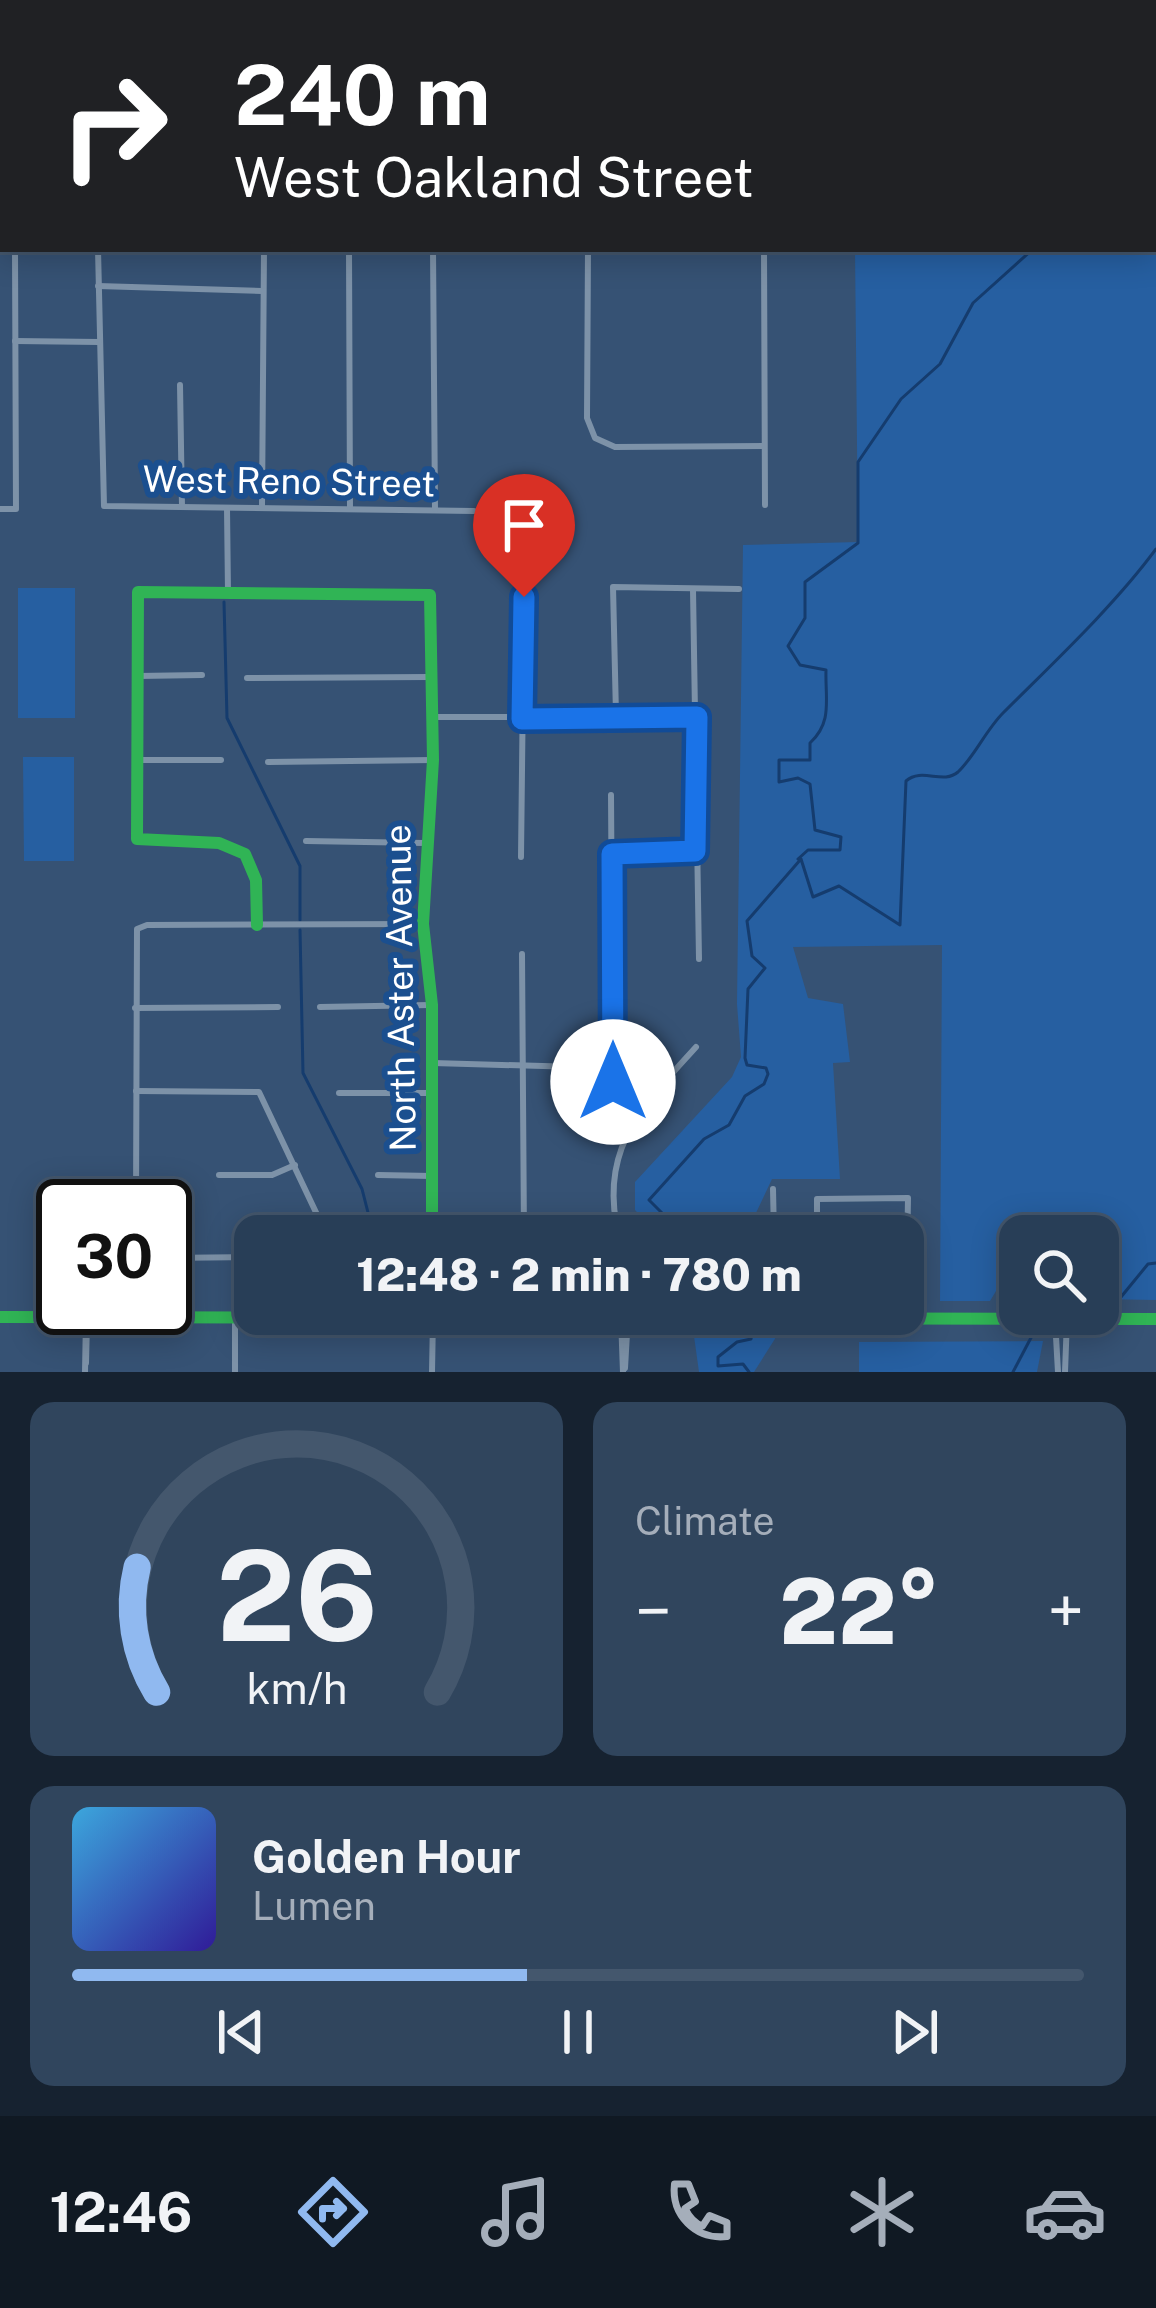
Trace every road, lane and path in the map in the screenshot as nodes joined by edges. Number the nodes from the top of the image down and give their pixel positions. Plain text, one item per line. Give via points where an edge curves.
1 (15, 252) edge
2 (98, 252) edge
3 (264, 252) edge
4 (350, 252) edge
5 (433, 252) edge
6 (588, 252) edge
7 (764, 252) edge
8 (98, 286) junction
9 (263, 291) junction
10 (15, 341) junction
11 (99, 341) junction
12 (180, 385) dead end
13 (764, 446) junction
14 (765, 505) dead end
15 (350, 507) junction
16 (182, 508) junction
17 (227, 508) junction
18 (262, 508) junction
19 (0, 509) edge
20 (435, 509) junction
21 (474, 511) dead end
22 (739, 589) dead end
23 (693, 590) junction
24 (228, 593) junction
25 (524, 597) dead end
26 (134, 676) junction
27 (202, 676) dead end
28 (430, 677) junction
29 (247, 678) dead end
30 (616, 716) junction
31 (433, 717) junction
32 (697, 717) junction
33 (522, 719) junction
34 (136, 760) junction
35 (221, 760) dead end
36 (433, 760) junction
37 (268, 762) dead end
38 (611, 795) dead end
39 (306, 841) dead end
40 (424, 843) junction
41 (695, 851) junction
42 (612, 854) junction
43 (521, 856) dead end
44 (424, 924) junction
45 (257, 925) junction
46 (522, 954) dead end
47 (699, 959) dead end
48 (432, 1005) junction
49 (278, 1007) dead end
50 (320, 1007) dead end
51 (135, 1008) junction
52 (696, 1047) dead end
53 (434, 1063) junction
54 (524, 1064) junction
55 (613, 1068) junction
56 (136, 1091) junction
57 (339, 1093) dead end
58 (434, 1093) junction
59 (635, 1115) junction
60 (295, 1165) junction
61 (219, 1175) dead end
62 (378, 1175) dead end
63 (432, 1176) junction
64 (136, 1179) edge
65 (773, 1189) dead end
66 (314, 1215) edge
67 (432, 1215) edge
68 (524, 1215) edge
69 (617, 1215) edge
70 (774, 1215) edge
71 (817, 1215) edge
72 (907, 1215) edge
73 (234, 1257) edge
74 (192, 1258) edge
75 (192, 1316) edge
76 (0, 1317) edge
77 (36, 1317) edge
78 (234, 1318) edge
79 (924, 1319) edge
80 (999, 1319) edge
81 (1119, 1319) edge
82 (1156, 1319) edge
83 (86, 1335) edge
84 (235, 1335) edge
85 (433, 1335) edge
86 (625, 1335) edge
87 (1061, 1335) edge
88 (85, 1369) edge
89 (235, 1372) edge
90 (432, 1372) edge
91 (624, 1372) edge
92 (1062, 1372) edge

1 - 10 street
2 - 8 street
3 - 9 street
4 - 15 street
5 - 20 street
6 - 13 street via 588,426 600,442
7 - 13 street
8 - 9 street
8 - 11 street
9 - 18 street
10 - 11 street
10 - 19 street via 16,509
11 - 16 street, West Reno Street via 104,506
12 - 16 street
13 - 14 street
15 - 18 street, West Reno Street
15 - 20 street, West Reno Street
16 - 17 street, West Reno Street
17 - 18 street, West Reno Street
17 - 24 street
20 - 21 street, West Reno Street
22 - 23 street
23 - 30 street via 613,587
23 - 32 street
24 - 26 street via 138,592
24 - 28 street, North Aster Avenue via 430,595
25 - 33 street
26 - 27 street
26 - 34 street
28 - 29 street
28 - 31 street, North Aster Avenue
30 - 32 street
30 - 33 street
31 - 33 street
31 - 36 street, North Aster Avenue
32 - 41 street
33 - 43 street
34 - 35 street
34 - 45 street via 136,838 233,844 256,862
36 - 37 street
36 - 40 street, North Aster Avenue
38 - 42 street
39 - 40 street
40 - 44 street, North Aster Avenue
41 - 42 street
41 - 47 street
42 - 55 street
44 - 45 street
44 - 48 street, North Aster Avenue
45 - 51 street via 137,929
46 - 54 street
48 - 50 street
48 - 53 street, North Aster Avenue
49 - 51 street
51 - 56 street
52 - 59 street
53 - 54 street
53 - 58 street, North Aster Avenue
54 - 55 street
54 - 68 street
55 - 59 street via 619,1100
56 - 60 street via 259,1092
56 - 64 street
57 - 58 street
58 - 63 street, North Aster Avenue
59 - 69 street via 614,1180
60 - 61 street via 272,1175
60 - 66 street
62 - 63 street
63 - 67 street, North Aster Avenue
65 - 70 street
71 - 72 street via 817,1199 908,1198
73 - 74 street
75 - 78 street
76 - 77 street
79 - 80 street
81 - 82 street
83 - 88 street
84 - 89 street
85 - 90 street
86 - 91 street
87 - 92 street

